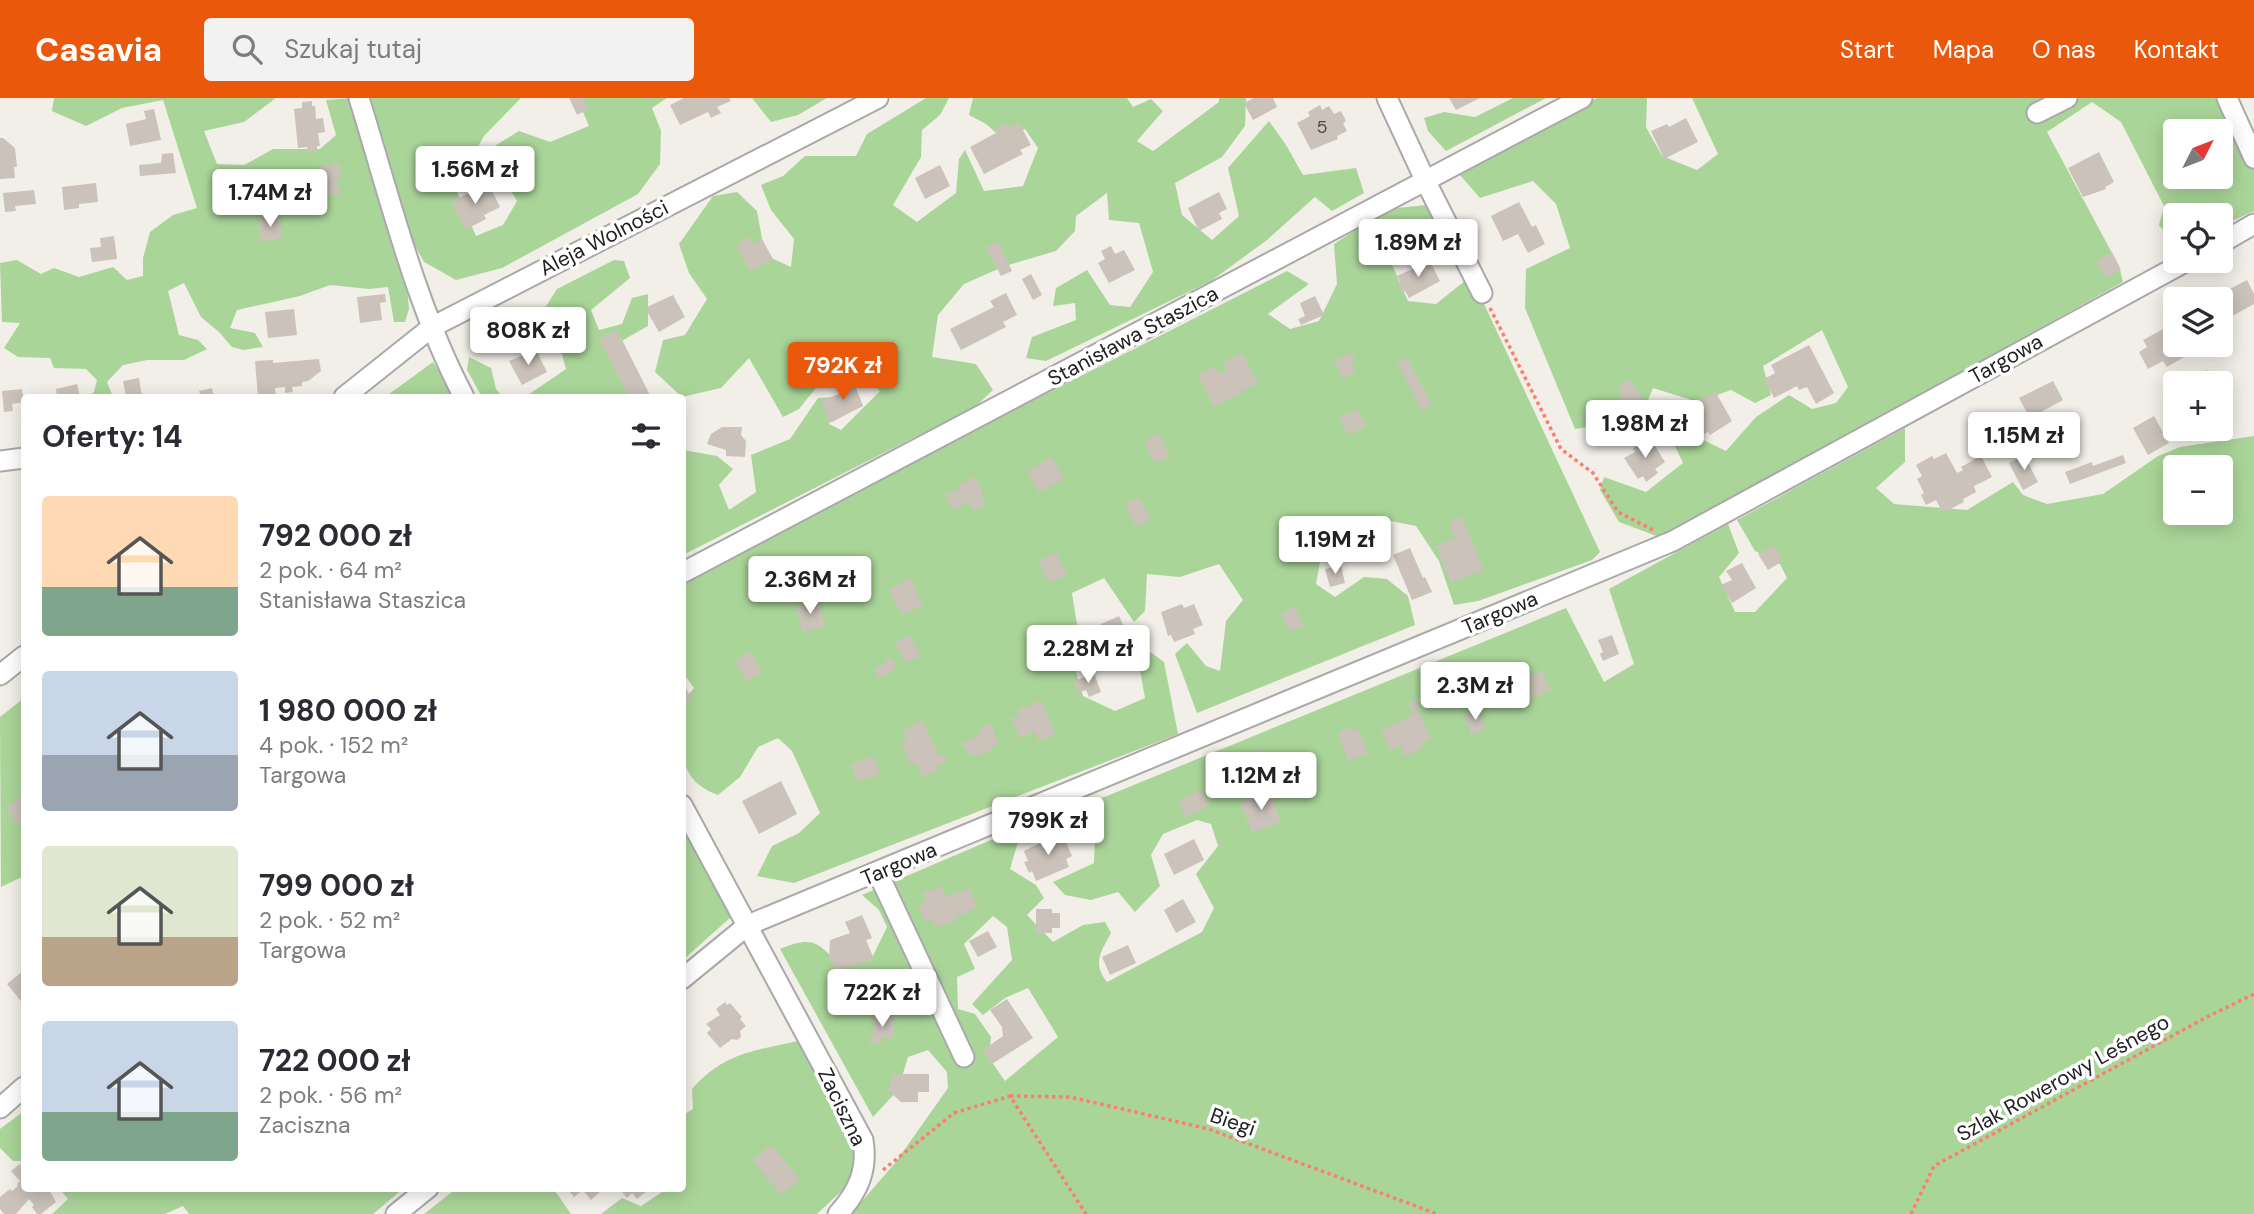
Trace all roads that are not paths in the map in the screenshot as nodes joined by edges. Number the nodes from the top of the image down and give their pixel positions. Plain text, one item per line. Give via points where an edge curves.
1 (359, 98) edge
2 (878, 98) edge
3 (1387, 98) edge
4 (1582, 98) edge
5 (2067, 98) edge
6 (2227, 98) edge
7 (2037, 113) dead end
8 (2254, 158) edge
9 (1426, 181) junction
10 (2254, 224) edge
11 (2233, 236) edge
12 (2165, 273) edge
13 (1482, 293) road end
14 (432, 327) junction
15 (348, 394) edge
16 (462, 394) edge
17 (21, 458) edge
18 (0, 461) edge
19 (686, 571) edge
20 (21, 658) edge
21 (0, 676) edge
22 (686, 812) edge
23 (878, 873) junction
24 (748, 925) junction
25 (686, 976) edge
26 (964, 1057) dead end
27 (21, 1090) edge
28 (0, 1108) edge
29 (423, 1192) edge
30 (396, 1214) edge
31 (838, 1214) edge

1 - 14 street
2 - 14 street, Aleja Wolności
3 - 9 street
4 - 9 street, Stanisława Staszica
5 - 7 street
6 - 8 street
9 - 13 street
9 - 19 street, Stanisława Staszica
10 - 11 street
12 - 23 street, Targowa via 1673,541
14 - 15 street, Aleja Wolności
14 - 16 street
17 - 18 street
20 - 21 street
22 - 24 street, Zaciszna
23 - 24 street, Targowa
23 - 26 street
24 - 25 street, Targowa
24 - 31 street, Zaciszna via 863,1140 865,1168
27 - 28 street
29 - 30 street

